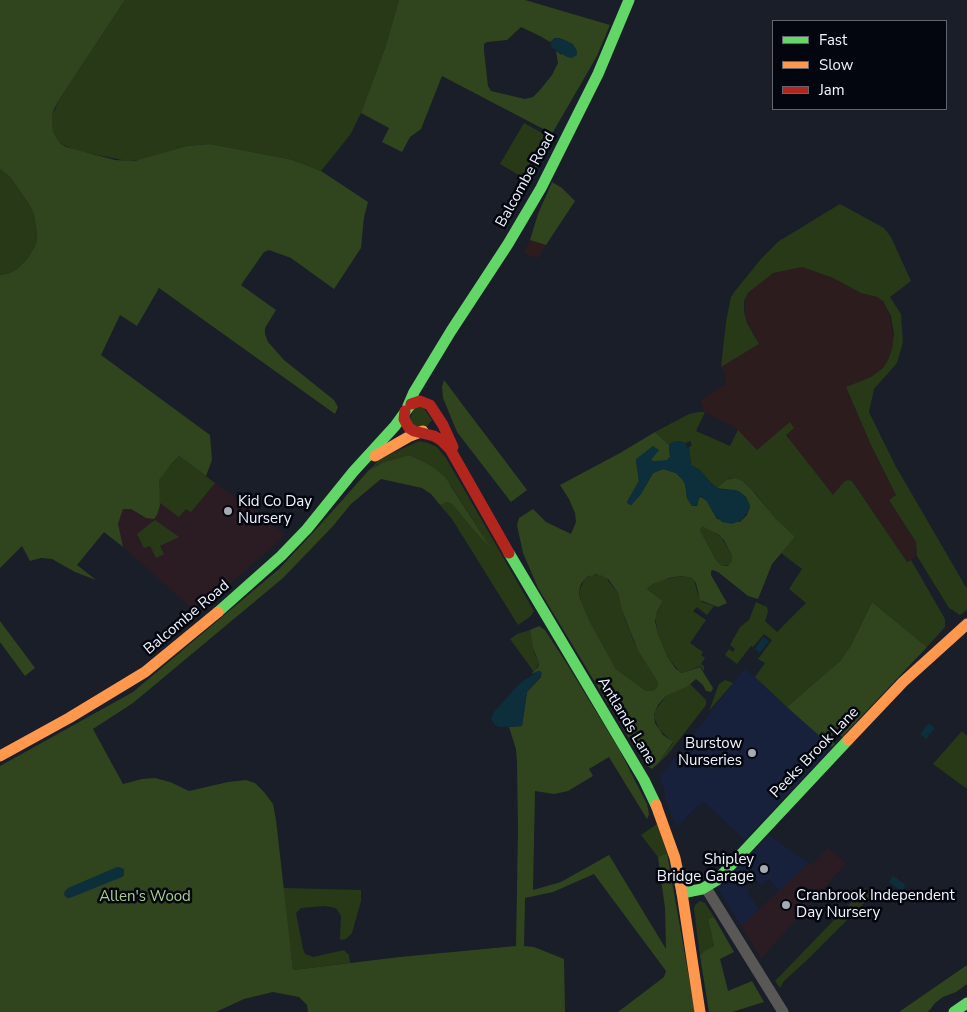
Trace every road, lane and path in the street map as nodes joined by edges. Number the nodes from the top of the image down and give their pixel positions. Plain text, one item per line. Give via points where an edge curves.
1 (630, 0) edge
2 (432, 365) junction
3 (407, 408) junction
4 (433, 410) junction
5 (420, 432) junction
6 (361, 464) junction
7 (463, 470) junction
8 (967, 624) edge
9 (0, 756) edge
10 (706, 888) junction
11 (682, 893) junction
12 (967, 1003) edge
13 (700, 1012) edge
14 (783, 1012) edge
15 (954, 1012) edge

1 - 2 main road, Balcombe Road via 598,74 541,188
2 - 3 main road, Balcombe Road
2 - 4 main road, Balcombe Road via 429,390
3 - 4 main road via 422,401
3 - 5 main road via 404,420 413,431
3 - 6 main road, Balcombe Road
4 - 5 main road via 434,423
4 - 7 main road, Antlands Lane
5 - 6 main road, Balcombe Road
5 - 7 main road, Antlands Lane via 441,440
6 - 9 main road, Balcombe Road via 291,546 188,638 124,686
7 - 11 main road, Antlands Lane via 543,612 644,780 672,848
8 - 10 main road, Peeks Brook Lane via 904,682
10 - 11 main road
10 - 14 street
11 - 13 main road, Antlands Lane
12 - 15 main road

